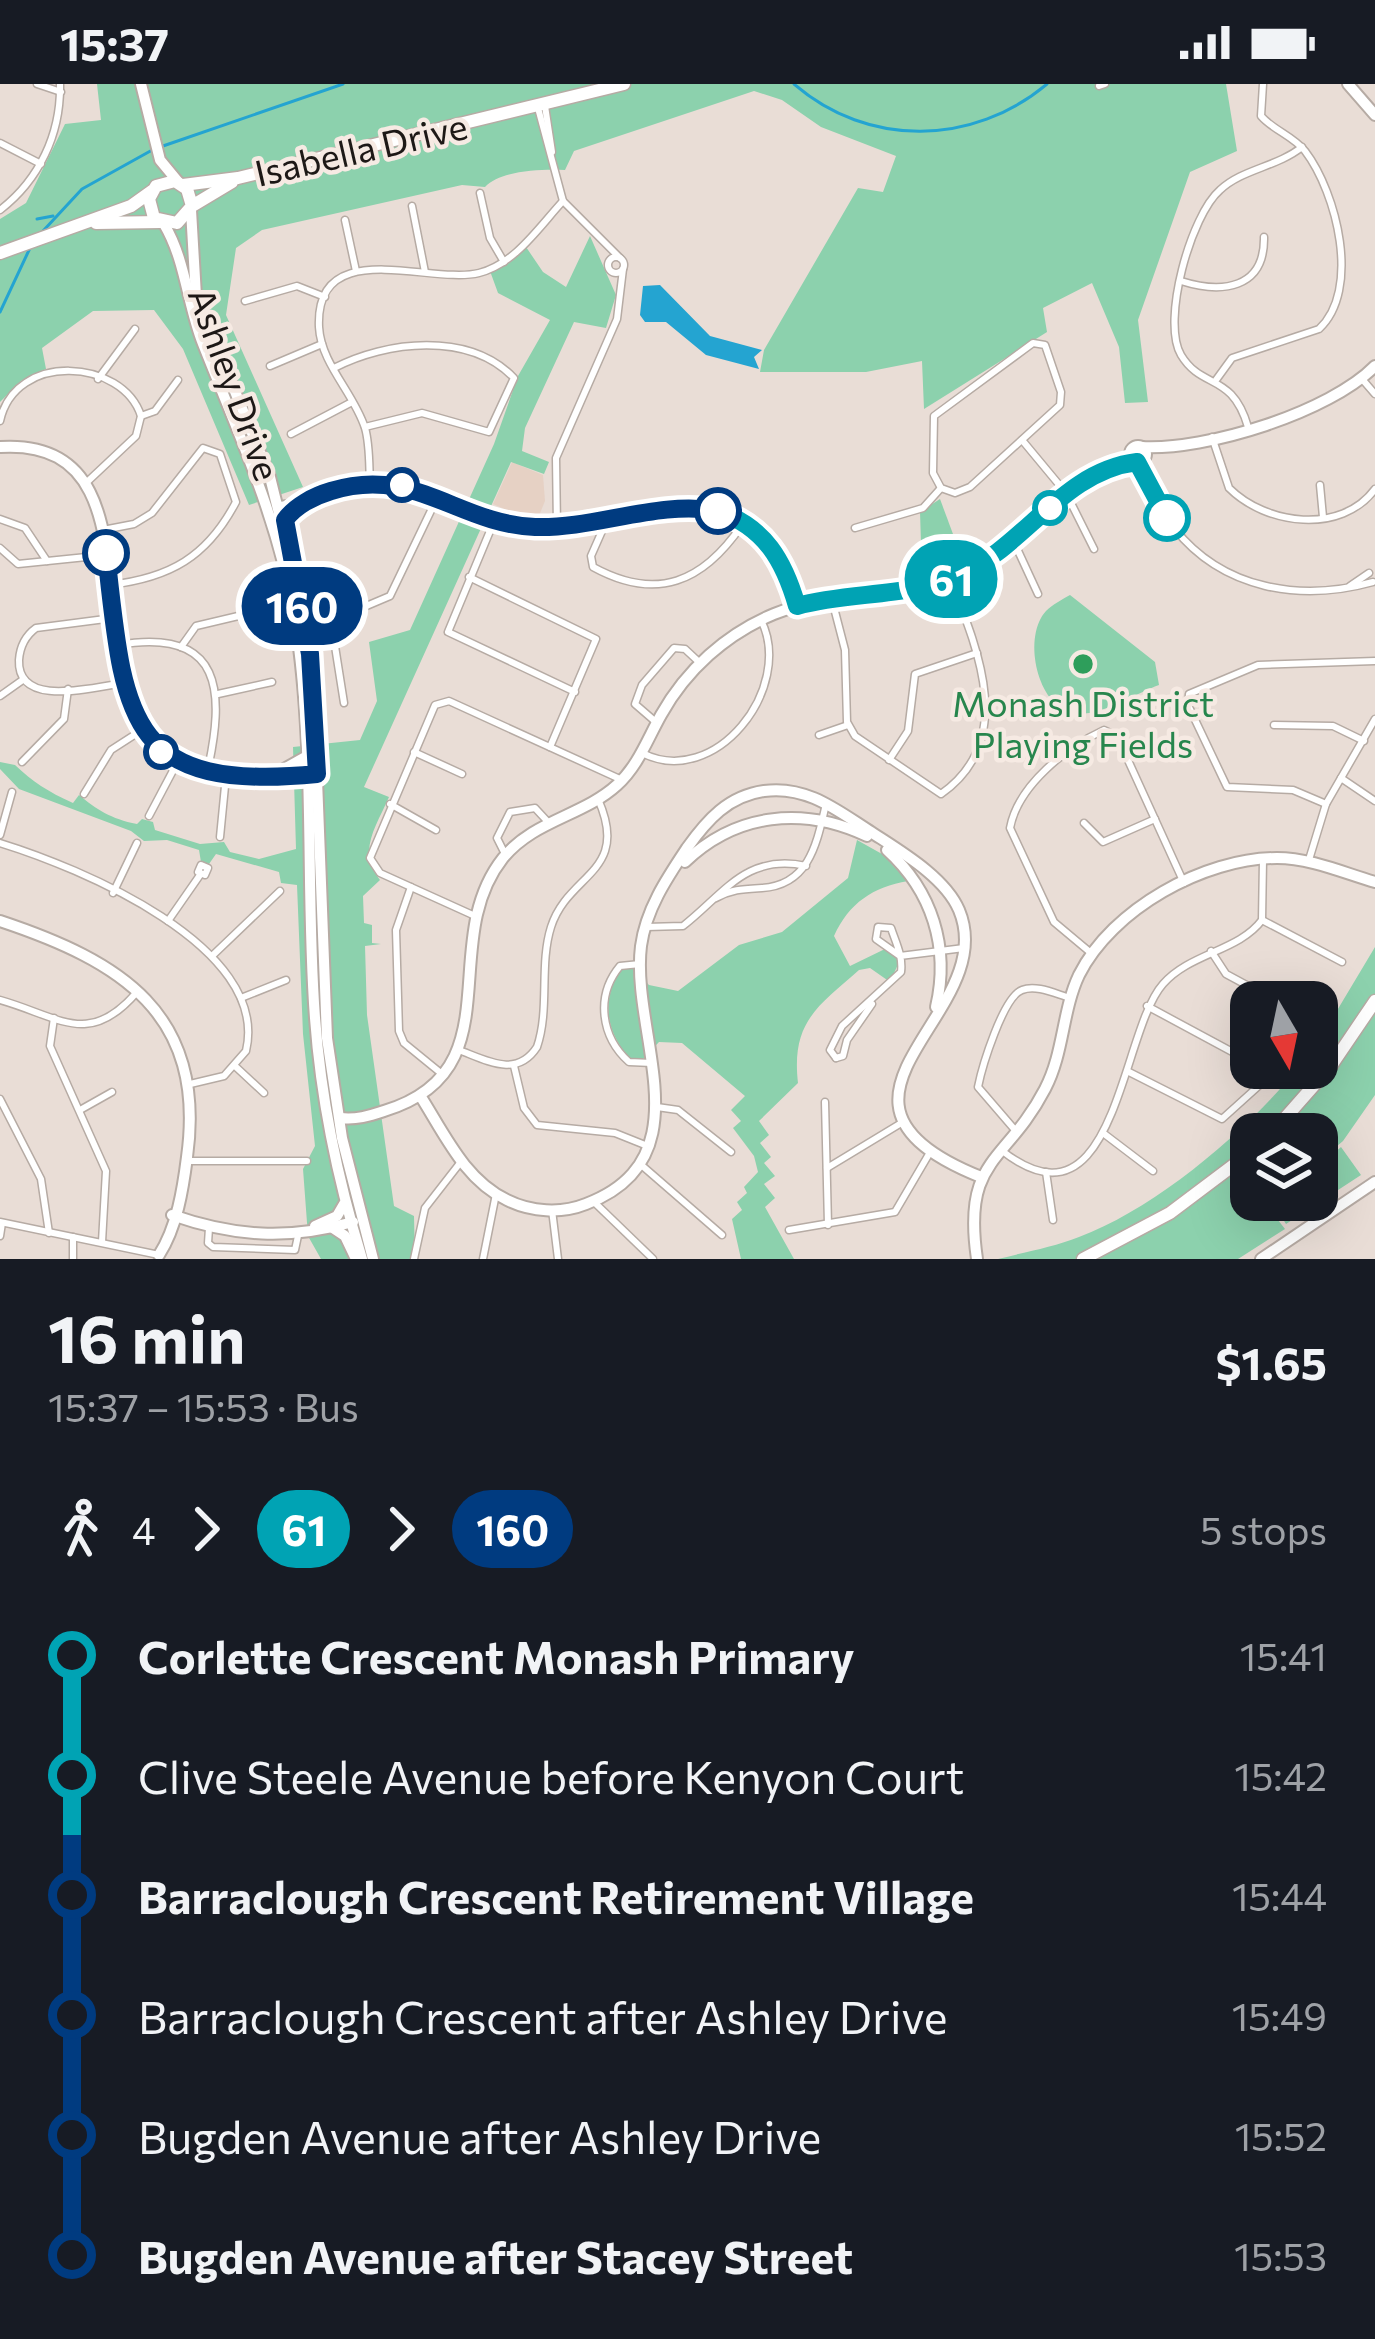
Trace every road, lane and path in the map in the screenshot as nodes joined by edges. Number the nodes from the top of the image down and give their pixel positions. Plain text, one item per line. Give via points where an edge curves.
1 (37, 84) edge
2 (137, 84) edge
3 (624, 84) edge
4 (1263, 84) edge
5 (1348, 84) edge
6 (61, 88) edge
7 (541, 107) junction
8 (1375, 115) edge
9 (0, 143) edge
10 (1302, 147) junction
11 (157, 161) junction
12 (41, 164) junction
13 (238, 178) junction
14 (181, 184) junction
15 (153, 190) junction
16 (480, 193) dead end
17 (563, 201) junction
18 (412, 206) dead end
19 (191, 208) junction
20 (0, 211) edge
21 (345, 220) dead end
22 (162, 223) junction
23 (83, 224) junction
24 (1264, 238) dead end
25 (604, 244) junction
26 (0, 253) edge
27 (620, 258) junction
28 (504, 262) junction
29 (608, 263) junction
30 (622, 269) junction
31 (356, 271) junction
32 (425, 272) junction
33 (612, 272) junction
34 (1180, 281) junction
35 (621, 286) junction
36 (325, 297) junction
37 (245, 301) dead end
38 (135, 328) dead end
39 (322, 344) junction
40 (270, 366) dead end
41 (1375, 366) edge
42 (334, 368) junction
43 (1362, 379) junction
44 (98, 380) junction
45 (178, 380) dead end
46 (1216, 380) junction
47 (1375, 394) edge
48 (227, 398) junction
49 (352, 402) junction
50 (141, 416) junction
51 (0, 421) edge
52 (364, 427) junction
53 (1248, 427) junction
54 (291, 434) dead end
55 (1212, 437) junction
56 (1022, 440) junction
57 (0, 444) edge
58 (1139, 456) junction
59 (270, 477) junction
60 (86, 483) junction
61 (370, 484) junction
62 (1320, 485) dead end
63 (941, 488) junction
64 (1375, 490) edge
65 (1066, 493) junction
66 (438, 496) junction
67 (309, 498) junction
68 (279, 507) junction
69 (1323, 517) junction
70 (0, 519) edge
71 (495, 519) junction
72 (607, 520) junction
73 (744, 522) junction
74 (559, 526) junction
75 (855, 528) dead end
76 (103, 530) junction
77 (286, 534) junction
78 (1013, 540) junction
79 (0, 548) edge
80 (1094, 549) dead end
81 (106, 555) junction
82 (47, 562) junction
83 (1372, 570) edge
84 (469, 577) junction
85 (950, 579) junction
86 (1374, 583) edge
87 (109, 585) junction
88 (1347, 588) junction
89 (1038, 594) dead end
90 (832, 598) junction
91 (797, 606) junction
92 (294, 613) junction
93 (251, 614) dead end
94 (113, 618) junction
95 (761, 620) junction
96 (117, 645) junction
97 (181, 647) junction
98 (977, 653) junction
99 (1375, 661) edge
100 (700, 663) junction
101 (24, 679) junction
102 (272, 682) dead end
103 (125, 683) junction
104 (68, 689) junction
105 (575, 692) junction
106 (218, 694) junction
107 (0, 696) edge
108 (344, 703) dead end
109 (1375, 721) edge
110 (657, 723) junction
111 (848, 725) junction
112 (1274, 725) dead end
113 (142, 730) junction
114 (819, 735) dead end
115 (1364, 741) junction
116 (550, 747) junction
117 (414, 752) junction
118 (641, 753) junction
119 (307, 756) junction
120 (888, 760) junction
121 (22, 762) dead end
122 (177, 763) junction
123 (312, 772) junction
124 (207, 773) junction
125 (277, 773) junction
126 (462, 774) dead end
127 (226, 776) junction
128 (291, 776) junction
129 (251, 777) junction
130 (1342, 778) junction
131 (622, 780) junction
132 (12, 792) dead end
133 (83, 794) dead end
134 (598, 799) junction
135 (1375, 801) edge
136 (390, 804) junction
137 (826, 804) junction
138 (1326, 804) junction
139 (148, 816) dead end
140 (1155, 818) junction
141 (822, 820) junction
142 (548, 822) junction
143 (1084, 823) dead end
144 (436, 830) dead end
145 (220, 836) dead end
146 (0, 839) edge
147 (701, 839) junction
148 (136, 843) dead end
149 (507, 854) junction
150 (313, 858) junction
151 (1263, 859) junction
152 (1308, 862) junction
153 (806, 866) junction
154 (200, 874) dead end
155 (920, 877) junction
156 (734, 878) junction
157 (1185, 884) junction
158 (1375, 886) edge
159 (411, 887) junction
160 (740, 888) junction
161 (280, 891) dead end
162 (113, 893) junction
163 (708, 904) junction
164 (475, 916) junction
165 (1262, 920) junction
166 (0, 921) edge
167 (168, 921) junction
168 (645, 927) junction
169 (964, 948) junction
170 (940, 951) junction
171 (1211, 951) junction
172 (1091, 953) junction
173 (212, 956) junction
174 (900, 956) junction
175 (1342, 962) dead end
176 (640, 964) junction
177 (286, 980) dead end
178 (1239, 981) edge
179 (140, 990) junction
180 (241, 998) junction
181 (876, 998) junction
182 (1070, 998) junction
183 (0, 1000) edge
184 (1375, 1001) edge
185 (1147, 1006) junction
186 (55, 1018) junction
187 (931, 1026) junction
188 (318, 1048) junction
189 (460, 1050) junction
190 (1230, 1051) edge
191 (652, 1063) junction
192 (514, 1066) junction
193 (236, 1067) junction
194 (1129, 1072) junction
195 (444, 1076) junction
196 (186, 1085) junction
197 (1255, 1089) edge
198 (334, 1090) junction
199 (112, 1092) dead end
200 (264, 1093) dead end
201 (421, 1097) junction
202 (0, 1099) edge
203 (825, 1102) dead end
204 (657, 1107) junction
205 (80, 1110) junction
206 (1289, 1113) edge
207 (359, 1116) junction
208 (340, 1118) junction
209 (903, 1122) junction
210 (1015, 1130) junction
211 (1103, 1133) junction
212 (342, 1138) junction
213 (648, 1146) junction
214 (998, 1148) junction
215 (731, 1152) dead end
216 (929, 1154) junction
217 (308, 1161) dead end
218 (462, 1161) junction
219 (639, 1163) junction
220 (186, 1167) junction
221 (338, 1168) junction
222 (826, 1168) junction
223 (1230, 1168) edge
224 (1153, 1171) dead end
225 (1046, 1172) junction
226 (981, 1177) junction
227 (1375, 1182) edge
228 (496, 1195) junction
229 (346, 1201) junction
230 (593, 1201) junction
231 (552, 1210) junction
232 (174, 1211) junction
233 (356, 1218) junction
234 (1054, 1220) dead end
235 (1, 1222) edge
236 (205, 1224) junction
237 (828, 1225) junction
238 (315, 1226) junction
239 (333, 1228) junction
240 (170, 1230) junction
241 (789, 1230) dead end
242 (299, 1231) junction
243 (49, 1233) junction
244 (722, 1235) dead end
245 (0, 1236) edge
246 (73, 1237) junction
247 (102, 1242) junction
248 (363, 1256) edge
249 (159, 1257) edge
250 (73, 1259) edge
251 (414, 1259) edge
252 (483, 1259) edge
253 (558, 1259) edge
254 (653, 1259) edge
255 (980, 1259) edge
256 (1083, 1259) edge
257 (1262, 1259) edge

1 - 6 street
2 - 11 street
3 - 7 main road, Isabella Drive
4 - 10 street via 1261,116
5 - 8 street
6 - 12 street
7 - 13 main road, Isabella Drive
7 - 17 street
9 - 12 street
10 - 34 street via 1217,192
10 - 46 street via 1333,220 1337,304 1315,332 1232,358
11 - 14 street
11 - 15 street
12 - 20 street
13 - 14 main road, Isabella Drive
13 - 19 main road, Isabella Drive
14 - 15 main road
14 - 19 main road
15 - 22 main road via 149,209
15 - 23 main road
16 - 28 street
17 - 25 street
17 - 28 street
18 - 32 street
19 - 22 main road via 181,222
19 - 59 street, Ashley Drive via 196,296
21 - 31 street
22 - 23 main road
22 - 48 street, Ashley Drive
23 - 26 main road
24 - 34 street via 1262,265 1249,280 1216,288
25 - 27 street
25 - 29 street
27 - 29 street
27 - 30 street
28 - 32 street via 467,275
29 - 33 street
30 - 33 street
30 - 35 street
31 - 32 street
31 - 36 street
33 - 35 street
34 - 46 street via 1175,342 1189,366
35 - 74 street via 617,319 560,447
36 - 37 street via 297,286
36 - 39 street
38 - 44 street
39 - 40 street
39 - 42 street
41 - 43 street
42 - 49 street
42 - 52 street via 379,349 424,345 461,351 514,378 489,432 422,412
43 - 47 street
43 - 53 street via 1330,400
44 - 50 street via 132,398
44 - 51 street via 35,374 14,390
45 - 50 street via 155,411
46 - 53 street via 1234,395
48 - 68 street
48 - 92 street, Ashley Drive via 268,509
49 - 52 street
49 - 54 street
50 - 60 street via 136,436
52 - 61 street
53 - 55 street
55 - 58 street
55 - 69 street via 1235,494 1285,520
56 - 63 street via 964,491
56 - 63 street via 1061,401 1052,355 1038,343 934,416 933,473
56 - 65 street
57 - 60 street via 52,455
58 - 65 street
58 - 88 street via 1175,530 1221,569 1289,592
59 - 67 street via 286,496
59 - 68 street, Ashley Drive
60 - 76 street
61 - 66 street
61 - 67 street
62 - 69 street
63 - 75 street via 914,512
64 - 69 street via 1355,508
65 - 78 street
65 - 80 street
66 - 71 street
66 - 108 street via 390,596 331,621
67 - 68 street
67 - 77 street via 289,513
68 - 77 street, Ashley Drive
68 - 92 street
70 - 82 street via 25,528
71 - 74 street
71 - 84 street
72 - 73 street via 696,507
72 - 73 street via 593,567 659,586 705,570
72 - 74 street
73 - 91 street via 777,554
76 - 81 street
76 - 87 street via 152,513 203,448 220,454 236,502 201,550 169,574
77 - 123 street, Ashley Drive via 310,654
78 - 85 street
78 - 89 street
79 - 82 street via 15,563
81 - 82 street
81 - 87 street
83 - 86 street
83 - 88 street
84 - 105 street via 593,634
84 - 105 street via 448,623 451,635
85 - 90 street
85 - 98 street
86 - 88 street
87 - 94 street
90 - 91 street
90 - 111 street via 845,650
91 - 95 street
92 - 119 street, Ashley Drive
93 - 97 street via 196,626
94 - 96 street
94 - 101 street via 30,631 20,657
95 - 100 street
95 - 118 street via 771,641 768,676 741,727 684,761
96 - 97 street via 152,640
96 - 103 street
97 - 106 street via 204,665
98 - 120 street via 915,674 908,731
98 - 120 street via 987,730 946,791 934,793
99 - 138 street via 1258,665 1189,694 1227,787 1281,788
100 - 110 street
100 - 110 street via 680,648 654,668 635,704
101 - 104 street via 44,691
101 - 107 street
102 - 106 street
103 - 104 street
103 - 113 street
104 - 121 street via 64,718
105 - 116 street
106 - 124 street
109 - 115 street
110 - 118 street
111 - 114 street
111 - 120 street
112 - 115 street via 1322,724
113 - 122 street
113 - 133 street via 111,750
115 - 130 street
116 - 117 street via 445,700
116 - 131 street
117 - 126 street
117 - 136 street
118 - 131 street
119 - 123 street, Ashley Drive
119 - 125 street
122 - 124 street
122 - 139 street
123 - 125 street
123 - 128 street
123 - 150 street, Ashley Drive
124 - 127 street
125 - 129 street
127 - 129 street
127 - 145 street
128 - 129 street
128 - 150 street
130 - 135 street
130 - 138 street
131 - 134 street
132 - 146 street
134 - 142 street
134 - 192 street via 607,832 603,860 553,921 540,1039 531,1057
136 - 144 street
136 - 159 street via 370,858 380,873
137 - 141 street
137 - 147 street via 792,791 757,792 720,809
137 - 155 street
138 - 152 street
140 - 143 street via 1103,842
140 - 157 street
140 - 172 street via 1108,729 1059,757 1011,820 1054,922
141 - 147 street via 760,820
141 - 153 street
141 - 155 street via 873,840
142 - 149 street
142 - 149 street via 535,808 510,812 496,838
146 - 162 street
147 - 168 street via 666,882
148 - 162 street
149 - 164 street
150 - 188 street, Ashley Drive
150 - 198 street, Ashley Drive
151 - 152 street
151 - 157 street
151 - 165 street
152 - 158 street
153 - 156 street via 773,863
153 - 160 street via 779,885
154 - 167 street
155 - 169 street via 955,902
155 - 170 street
156 - 160 street
156 - 163 street
157 - 172 street via 1129,914
159 - 164 street
159 - 195 street via 396,925 399,1031
160 - 163 street
161 - 173 street
162 - 167 street
163 - 168 street via 676,928
164 - 189 street
165 - 171 street
165 - 175 street
166 - 179 street via 72,946
167 - 173 street
168 - 176 street
169 - 170 street
169 - 187 street
170 - 174 street
170 - 187 street
171 - 178 street
171 - 185 street via 1175,971
172 - 182 street
173 - 180 street
174 - 174 street via 877,940 878,927 891,928
174 - 181 street via 898,977
176 - 191 street
176 - 191 street via 620,966 611,978 605,1021 629,1062
177 - 180 street
179 - 186 street via 105,1022
179 - 196 street via 168,1027
180 - 193 street via 248,1042
181 - 181 street via 843,1056 834,1058 837,1031
182 - 210 street via 1052,1075
182 - 210 street via 1031,988 1006,1005 978,1088
183 - 186 street
184 - 206 main road
185 - 190 street
185 - 194 street
186 - 205 street via 50,1046
187 - 209 street via 901,1081
188 - 208 street
188 - 221 street, Ashley Drive
189 - 192 street
189 - 195 street
191 - 204 street
192 - 213 street via 537,1125 615,1133
193 - 196 street
193 - 200 street
194 - 197 street via 1222,1119
194 - 211 street
195 - 201 street
196 - 220 street
198 - 207 street
198 - 208 street, Ashley Drive
199 - 205 street
201 - 207 street
201 - 218 street
202 - 243 street via 40,1179
203 - 222 street
204 - 213 street
204 - 215 street via 678,1110
205 - 247 street via 106,1171
207 - 208 street
207 - 212 street
208 - 212 street, Ashley Drive
208 - 221 street
209 - 216 street
209 - 222 street
210 - 214 street
211 - 224 street
211 - 225 street via 1078,1161
212 - 233 street, Ashley Drive
213 - 219 street
214 - 225 street
214 - 226 street
216 - 226 street
216 - 237 street via 895,1212
217 - 220 street
218 - 228 street
218 - 251 street via 425,1208
219 - 230 street
219 - 244 street
220 - 232 street
221 - 229 street, Ashley Drive
222 - 237 street
223 - 256 main road via 1170,1213
225 - 234 street
226 - 255 street via 973,1215
227 - 257 street
228 - 231 street
228 - 252 street
229 - 233 street, Ashley Drive
229 - 238 street
230 - 231 street
230 - 254 street
231 - 253 street
232 - 236 street
232 - 240 street
232 - 249 street
233 - 238 street
233 - 239 street
233 - 248 street, Ashley Drive
235 - 243 street
235 - 245 street
236 - 240 street
236 - 242 street via 254,1235
237 - 241 street
238 - 242 street
239 - 242 street
239 - 248 street
240 - 249 street
243 - 246 street
246 - 247 street
246 - 250 street
247 - 249 street

